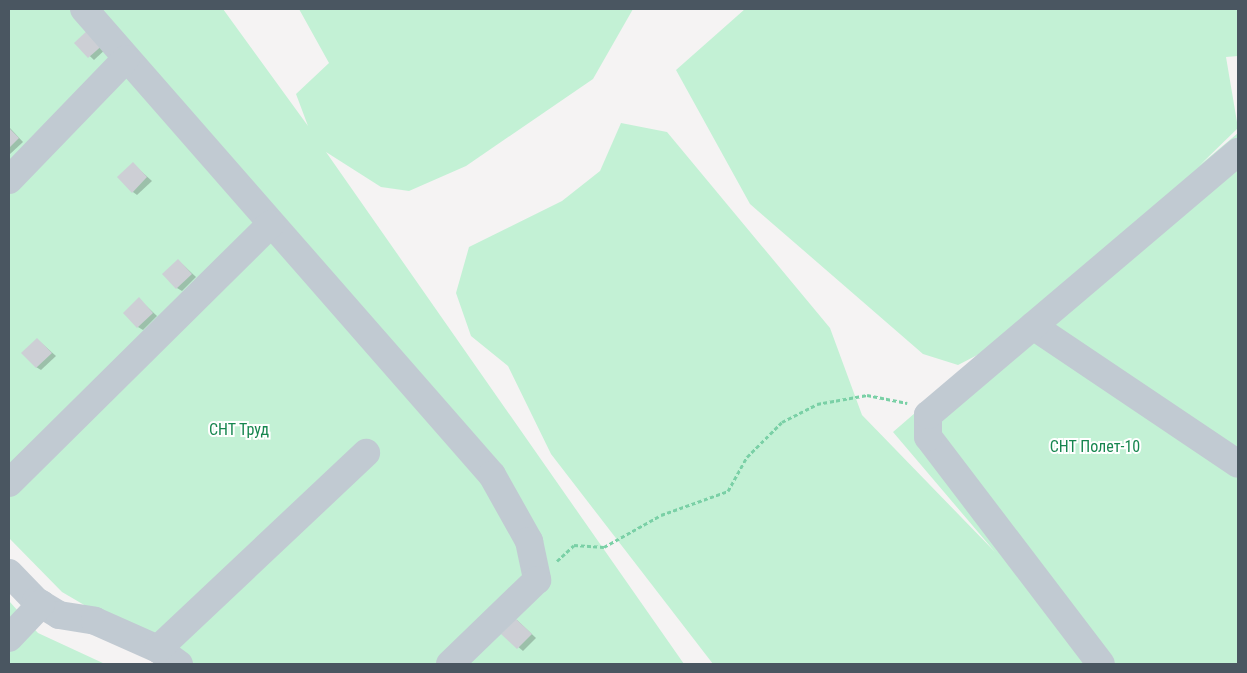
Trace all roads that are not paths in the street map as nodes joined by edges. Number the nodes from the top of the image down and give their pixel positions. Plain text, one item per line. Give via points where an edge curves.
1 (84, 9) edge
2 (126, 59) junction
3 (1238, 152) edge
4 (9, 180) edge
5 (271, 224) junction
6 (1033, 326) junction
7 (366, 453) dead end
8 (1238, 464) edge
9 (9, 483) edge
10 (9, 572) edge
11 (41, 604) junction
12 (9, 638) edge
13 (169, 657) edge
14 (450, 664) edge
15 (1102, 664) edge

1 - 2 lane
2 - 4 lane
2 - 5 lane
3 - 6 lane
5 - 9 lane
5 - 14 lane via 492,475 530,541 537,580
6 - 8 lane
6 - 15 lane via 928,415 928,437
7 - 13 lane
10 - 11 lane
11 - 12 lane
11 - 13 lane via 59,615 95,620

